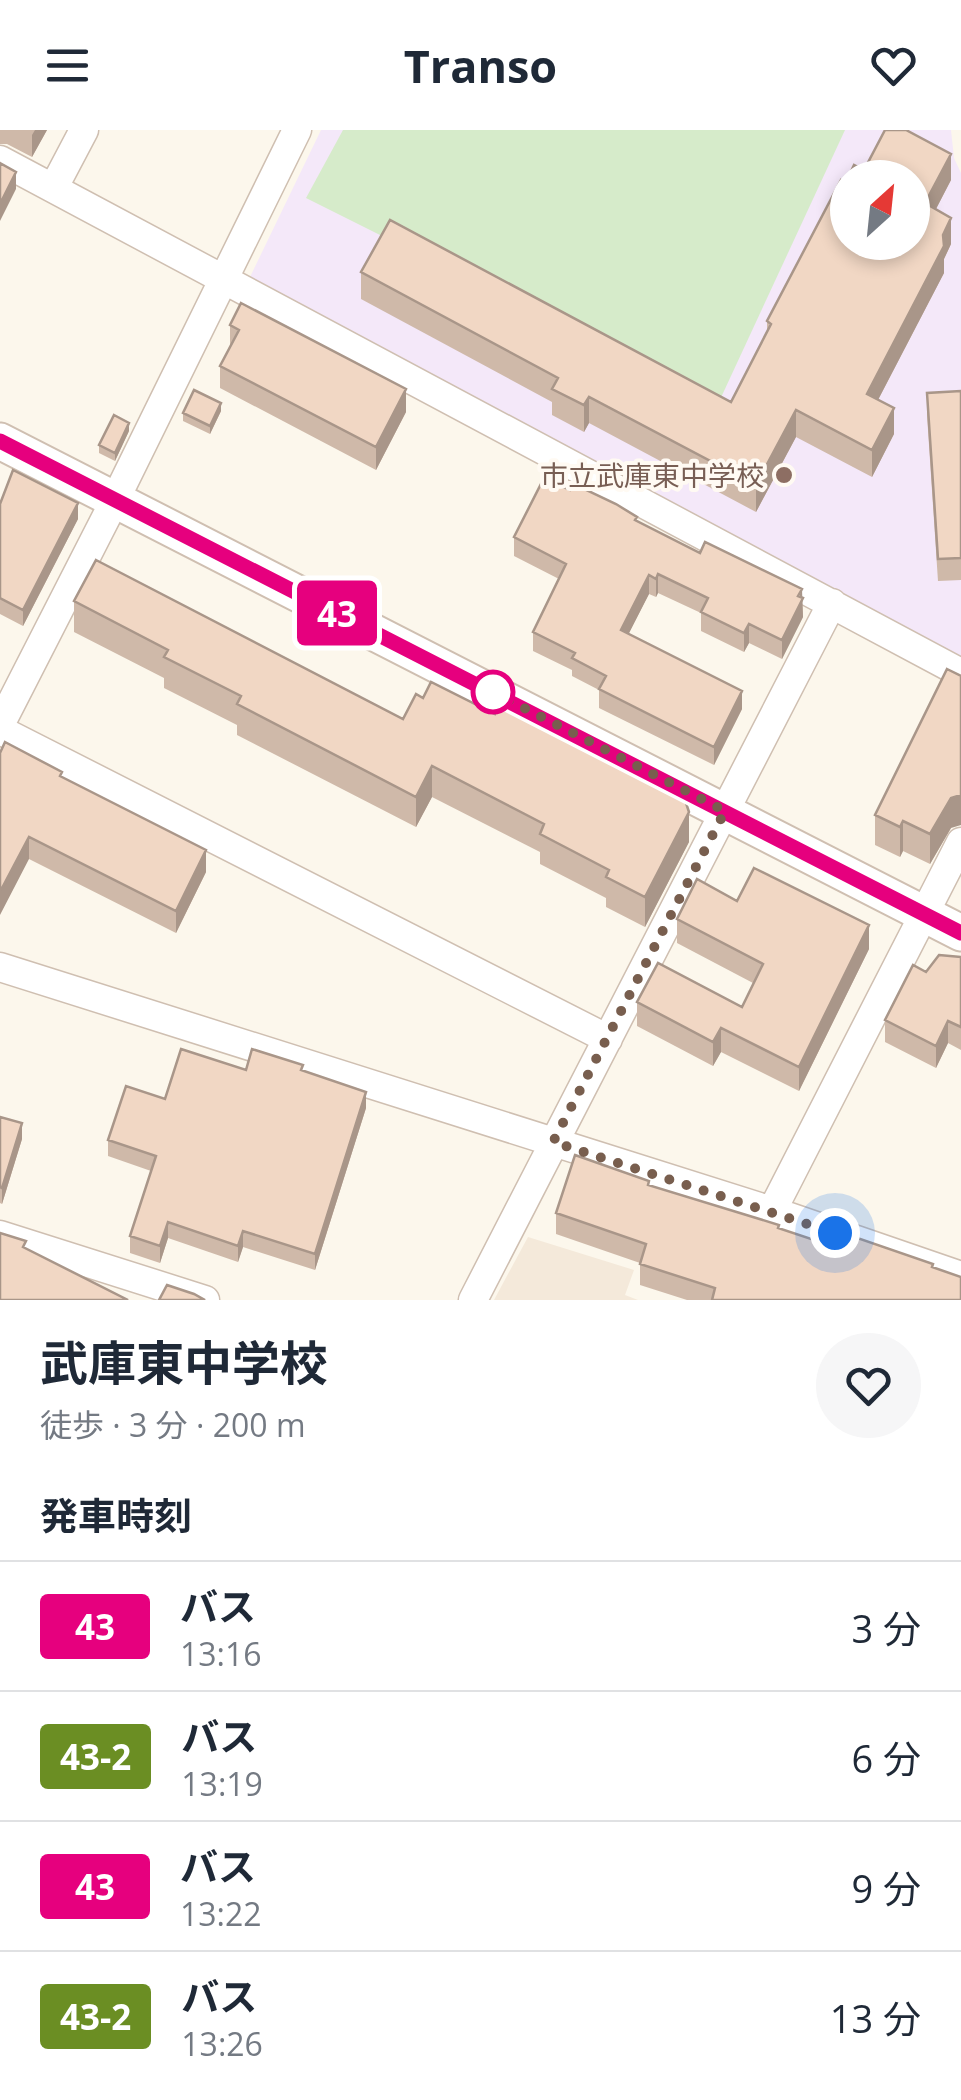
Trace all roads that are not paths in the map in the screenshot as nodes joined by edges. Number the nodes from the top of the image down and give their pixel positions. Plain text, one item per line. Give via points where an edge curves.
1 (84, 130) edge
2 (297, 130) edge
3 (0, 160) edge
4 (54, 187) junction
5 (225, 278) junction
6 (0, 441) edge
7 (115, 500) junction
8 (832, 604) junction
9 (961, 673) edge
10 (0, 728) edge
11 (725, 811) junction
12 (961, 842) edge
13 (924, 914) junction
14 (961, 933) edge
15 (0, 967) edge
16 (608, 1038) junction
17 (553, 1142) junction
18 (772, 1211) junction
19 (0, 1235) edge
20 (961, 1276) edge
21 (205, 1300) edge
22 (474, 1300) edge

1 - 4 street
2 - 5 street
3 - 4 street
4 - 5 street
5 - 7 street
5 - 8 street
6 - 7 street
7 - 10 street
7 - 11 street
8 - 9 street
8 - 11 street
10 - 16 street
11 - 13 street
11 - 16 street
12 - 13 street
13 - 14 street
13 - 18 street
15 - 17 street
16 - 17 street
17 - 18 street
17 - 22 street
18 - 20 street
19 - 21 street

